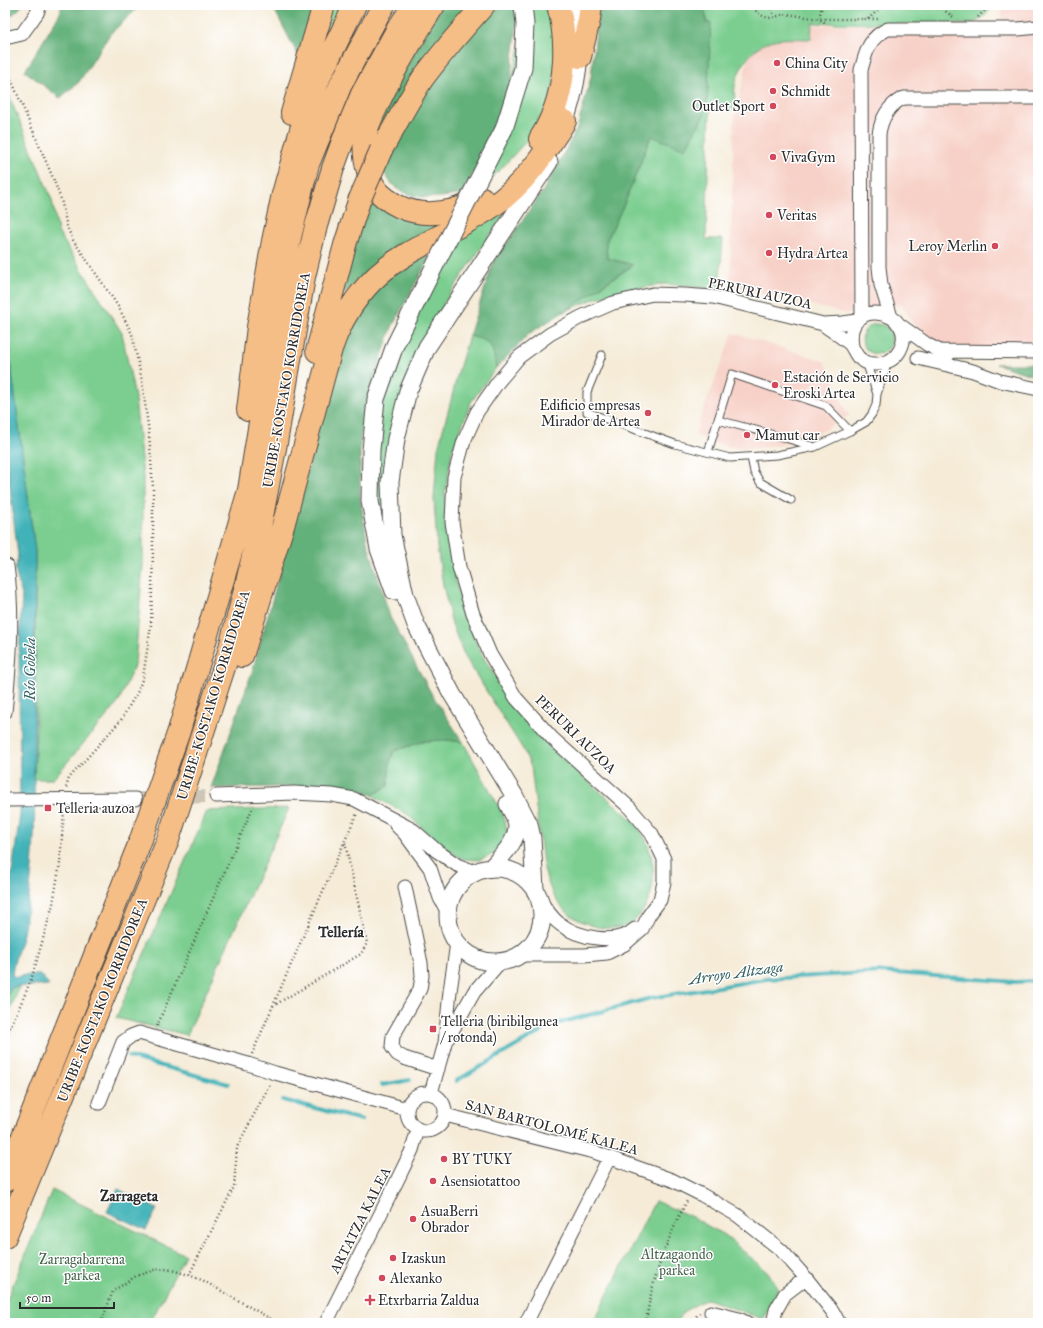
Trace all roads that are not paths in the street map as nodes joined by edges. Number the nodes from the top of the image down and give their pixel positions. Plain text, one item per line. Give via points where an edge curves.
1 (40, 5) edge
2 (324, 5) edge
3 (354, 5) edge
4 (384, 5) edge
5 (414, 5) edge
6 (434, 5) edge
7 (484, 5) edge
8 (523, 5) edge
9 (558, 5) edge
10 (573, 5) edge
11 (591, 5) edge
12 (1038, 28) edge
13 (7, 32) edge
14 (580, 57) junction
15 (1038, 98) edge
16 (565, 121) junction
17 (859, 319) junction
18 (894, 320) junction
19 (823, 324) junction
20 (258, 327) junction
21 (852, 346) junction
22 (941, 351) junction
23 (1038, 352) edge
24 (602, 355) dead end
25 (918, 358) junction
26 (890, 360) junction
27 (866, 362) junction
28 (973, 370) junction
29 (1038, 389) edge
30 (877, 394) junction
31 (718, 420) junction
32 (850, 431) junction
33 (815, 447) junction
34 (708, 452) junction
35 (752, 457) junction
36 (791, 500) dead end
37 (5, 566) edge
38 (226, 570) junction
39 (5, 712) edge
40 (222, 720) junction
41 (216, 796) tunnel mouth
42 (136, 799) tunnel mouth
43 (6, 801) edge
44 (384, 814) junction
45 (168, 840) junction
46 (483, 870) junction
47 (405, 887) dead end
48 (538, 895) junction
49 (448, 913) junction
50 (649, 915) junction
51 (457, 943) junction
52 (519, 955) junction
53 (500, 962) junction
54 (445, 1043) junction
55 (438, 1069) junction
56 (430, 1093) junction
57 (99, 1103) dead end
58 (408, 1109) junction
59 (34, 1110) junction
60 (445, 1115) junction
61 (418, 1129) junction
62 (609, 1158) junction
63 (5, 1168) edge
64 (5, 1181) edge
65 (5, 1237) edge
66 (806, 1278) junction
67 (711, 1312) dead end
68 (326, 1323) edge
69 (526, 1323) edge
70 (747, 1323) edge
71 (773, 1323) edge
72 (839, 1323) edge

1 - 13 street via 22,34
2 - 20 highway via 271,197 260,261
3 - 20 highway via 320,76 293,155 282,194
4 - 38 highway, URIBE-KOSTAKO KORRIDOREA via 341,84 308,164 290,237 250,490
5 - 45 highway, URIBE-KOSTAKO KORRIDOREA via 397,30 362,94 332,168 304,277 261,522 247,582 228,655
6 - 9 highway via 381,96 364,139 366,164 376,189 394,204 422,213 448,211 483,198 519,169 535,147 552,117 562,80 564,41
7 - 40 highway, bridge via 424,78 381,150 359,201 332,293
8 - 46 street, bridge via 523,68 504,129 395,345 376,399 371,450 370,501 380,550 400,608 445,697 504,794 517,824 515,837 509,847
10 - 14 street
11 - 14 highway
12 - 17 street via 888,29 880,33 869,46 862,70
14 - 16 street via 573,99
15 - 18 street via 904,98 888,110 880,125 879,134 879,267 881,285
16 - 40 highway via 540,159 510,193 486,210 406,254 375,277 351,304 331,349 283,526
16 - 48 street via 551,158 427,347 408,391 396,439 390,482 392,535 405,595 416,625 452,694 529,824
17 - 18 street via 879,313
17 - 19 street, PERURI AUZOA
17 - 21 street via 851,333
18 - 22 street via 928,345
18 - 26 street via 902,335 902,342 900,349
19 - 21 street, PERURI AUZOA
19 - 50 street, PERURI AUZOA via 713,297 653,294 613,303 550,334 519,357 477,412 464,441 454,477 452,522 459,567 473,614 490,654 516,698 552,738 629,807 652,834 664,859 664,882 660,900
20 - 38 highway via 249,403 234,491
21 - 27 street via 859,358
22 - 23 street
22 - 25 street via 939,356 934,358
22 - 28 street
24 - 34 lane via 587,392 587,412 675,444
25 - 26 street
25 - 28 street
26 - 27 street via 881,364
26 - 30 lane
27 - 30 lane
28 - 29 street via 1000,381
30 - 32 lane via 872,414 866,422
31 - 32 lane via 732,374 826,406
31 - 33 lane
31 - 34 lane
32 - 33 lane
33 - 35 lane
34 - 35 lane via 730,458
35 - 36 lane via 754,472 760,482
37 - 39 street via 8,566 10,586 11,648
38 - 59 highway, URIBE-KOSTAKO KORRIDOREA via 179,731 140,842
40 - 45 highway
41 - 44 street via 294,793 332,795 354,799
42 - 43 street
44 - 46 street via 412,830 457,865
44 - 49 street via 405,834 430,868
45 - 65 highway, URIBE-KOSTAKO KORRIDOREA
46 - 48 street via 504,868 516,873 527,880
46 - 49 street via 464,879 456,888 450,900
47 - 55 street via 422,976 420,989 393,1036 392,1047 396,1054 404,1058
48 - 50 street via 559,924 576,934 595,938 613,938 631,933
48 - 52 street via 542,916 539,932 531,945
49 - 51 street via 449,924
50 - 52 street via 642,930 607,953
51 - 53 street via 476,958
51 - 54 street
52 - 53 street
53 - 54 street via 474,992
54 - 55 street
55 - 56 street
56 - 58 street via 418,1095
56 - 60 street via 440,1099
57 - 58 street via 123,1042 138,1033
58 - 61 street via 410,1120
59 - 63 highway
59 - 64 highway
60 - 61 street via 432,1130
60 - 62 street, SAN BARTOLOMÉ KALEA
61 - 68 street, ARTATZA KALEA via 412,1150
62 - 66 street, SAN BARTOLOMÉ KALEA via 672,1180 737,1215 781,1250
62 - 69 street
66 - 71 street via 785,1294 776,1310
66 - 72 street, SAN BARTOLOMÉ KALEA
67 - 70 street

